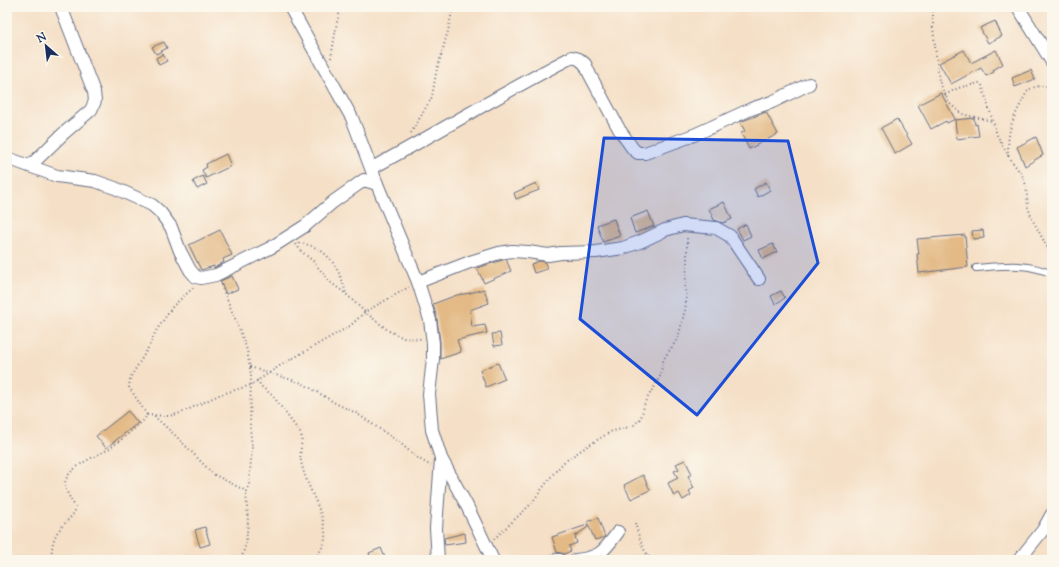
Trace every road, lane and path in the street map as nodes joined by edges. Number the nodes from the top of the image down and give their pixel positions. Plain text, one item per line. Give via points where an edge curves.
1 (61, 7) edge
2 (290, 7) edge
3 (341, 7) edge
4 (453, 7) edge
5 (933, 7) edge
6 (1018, 7) edge
7 (1052, 62) edge
8 (326, 70) junction
9 (809, 84) dead end
10 (1052, 87) edge
11 (945, 95) junction
12 (992, 121) junction
13 (404, 151) junction
14 (1008, 157) junction
15 (7, 158) edge
16 (30, 166) junction
17 (372, 168) junction
18 (377, 184) junction
19 (683, 225) junction
20 (1052, 256) edge
21 (976, 268) dead end
22 (1052, 274) edge
23 (211, 276) junction
24 (759, 279) dead end
25 (418, 282) junction
26 (346, 294) junction
27 (365, 312) junction
28 (433, 343) junction
29 (250, 367) junction
30 (270, 373) junction
31 (257, 380) junction
32 (251, 384) junction
33 (147, 415) junction
34 (153, 415) junction
35 (440, 464) junction
36 (246, 491) junction
37 (1052, 514) edge
38 (635, 523) dead end
39 (618, 532) dead end
40 (486, 546) junction
41 (51, 560) edge
42 (241, 560) edge
43 (315, 560) edge
44 (438, 560) edge
45 (493, 560) edge
46 (556, 560) edge
47 (560, 560) edge
48 (576, 560) edge
49 (652, 560) edge
50 (1019, 560) edge

1 - 16 street via 94,92 95,102 91,110
2 - 8 street
3 - 8 path via 331,58
4 - 13 path via 432,97 409,137
5 - 11 path via 939,81
6 - 7 street
8 - 17 street via 352,118
9 - 13 street via 694,135 645,153 638,153 632,149 619,129 585,64 572,57
10 - 14 path via 1036,87 1027,93 1010,127
11 - 12 path via 949,103 962,114
11 - 12 path via 958,88 979,83 984,90
12 - 14 path
13 - 17 street
14 - 20 path via 1022,176 1032,219
15 - 16 street
16 - 23 street via 57,176 95,181 152,205 171,227 190,270 196,276
17 - 18 street
18 - 23 street via 364,180 305,226 272,247
18 - 25 street
19 - 24 street via 716,228 730,236
19 - 25 street via 623,248 548,255 512,251 499,253
19 - 40 path via 687,244 686,310 678,338 665,357 661,375 645,402 641,418 633,426 610,432 564,462 531,504
21 - 22 lane via 1022,265
23 - 29 path via 239,328 249,356
23 - 33 path via 173,306 130,378 129,387
25 - 27 path
25 - 28 street via 430,320
26 - 26 path via 330,282 296,243 315,247 324,252 336,267
26 - 27 path
27 - 28 path via 389,331 404,338 422,339
27 - 30 path via 350,326
28 - 35 street via 429,394 432,430
29 - 30 path
29 - 32 path
30 - 31 path
30 - 35 path via 302,383 323,397 356,412 416,457
31 - 32 path
31 - 43 path via 273,396 301,434 301,462 325,525 325,539
32 - 34 path via 219,395 181,413 169,416
32 - 36 path via 252,448 249,485
33 - 34 path
33 - 41 path via 110,448 85,462 67,478 65,485 76,508 55,537
34 - 36 path via 213,474
35 - 40 street via 467,506
35 - 44 street via 436,528
36 - 42 path via 247,536
37 - 50 street
38 - 49 path via 647,555
39 - 48 street via 601,554
40 - 45 street
46 - 47 street

